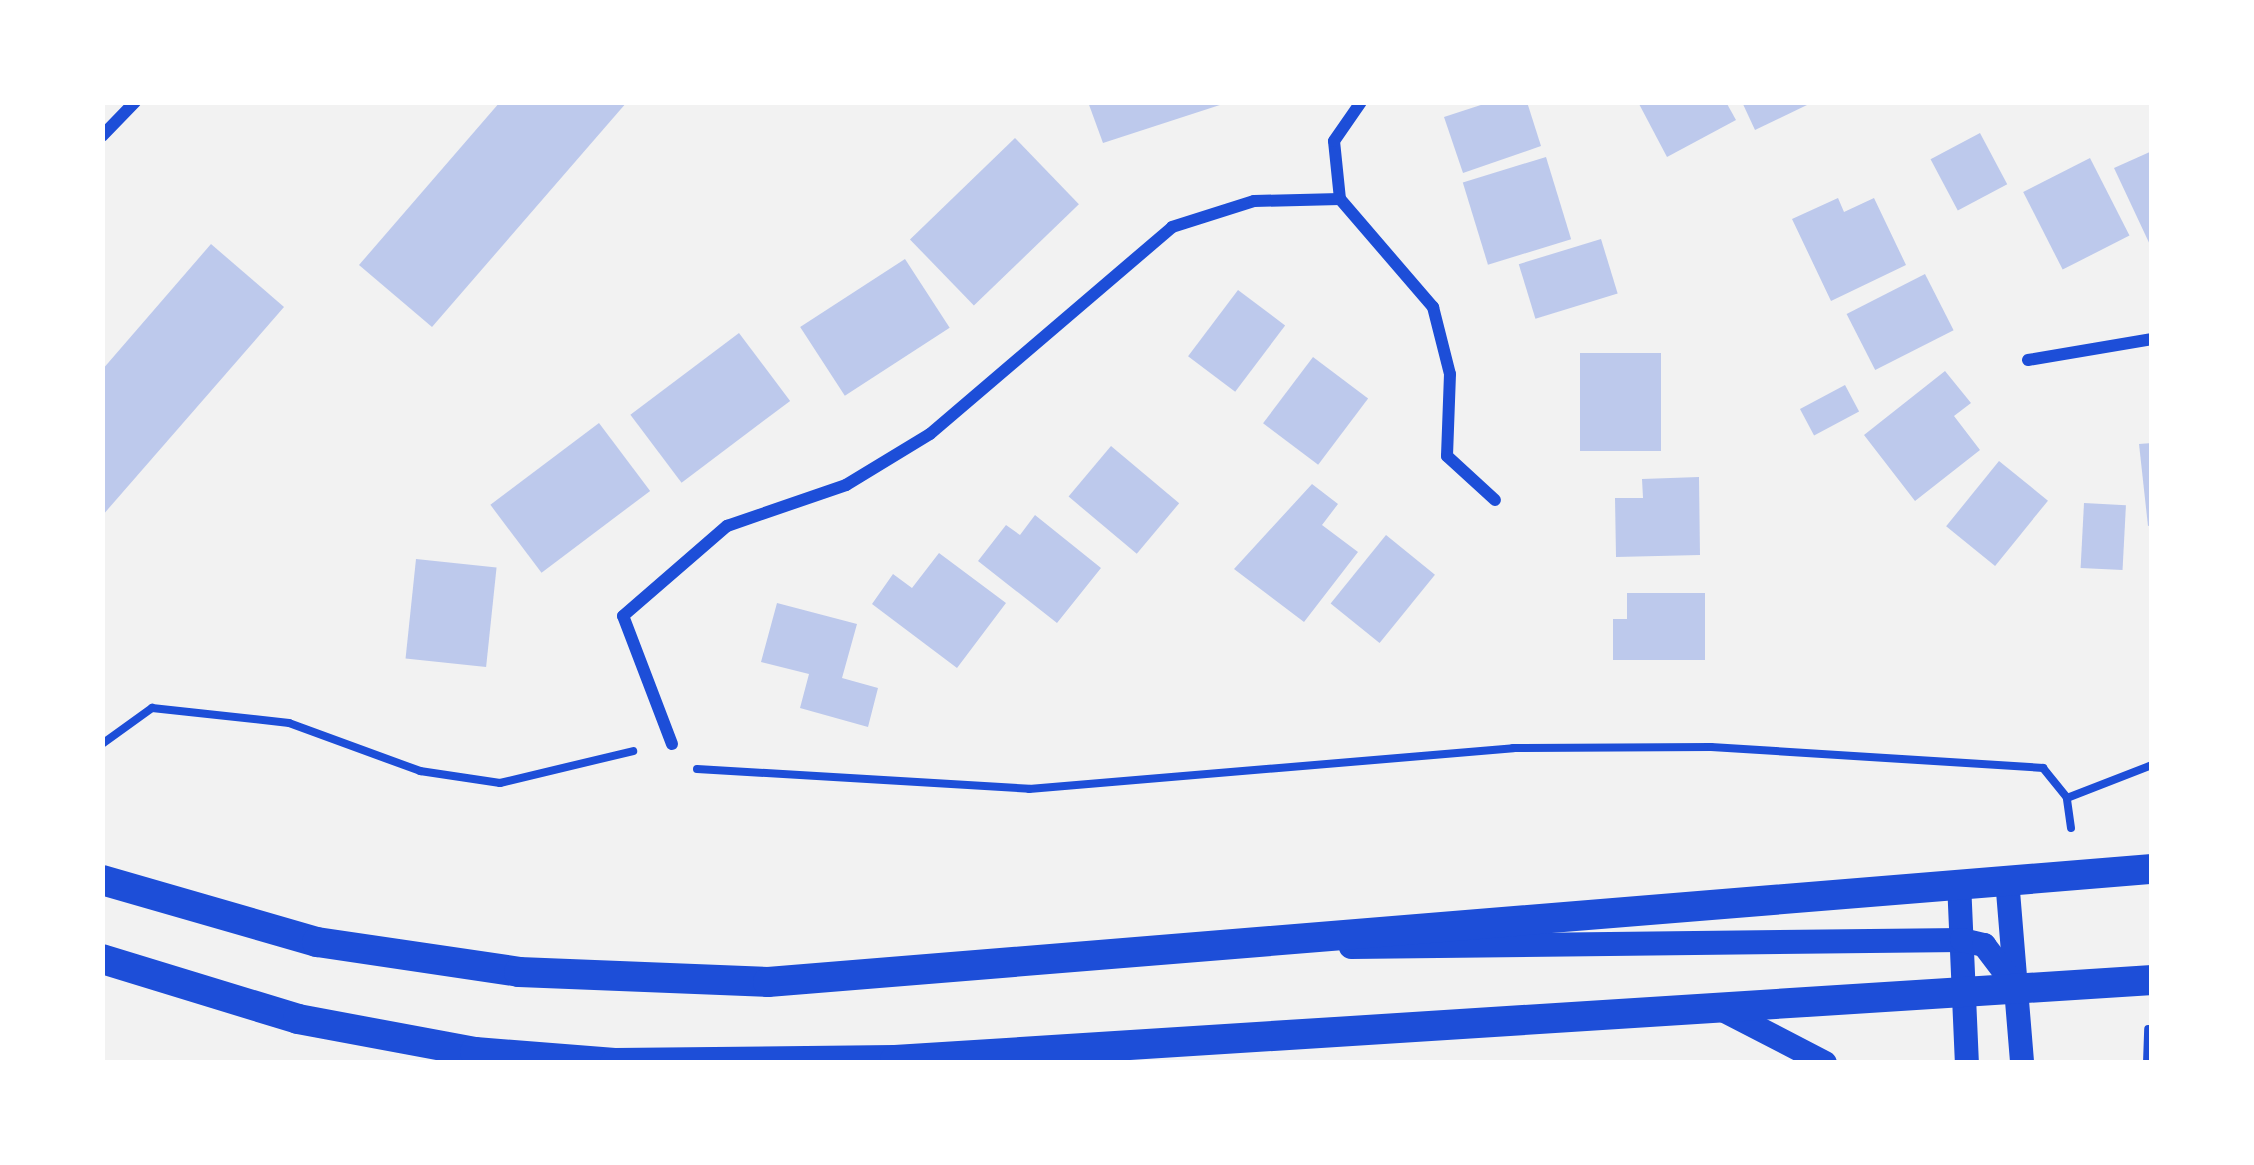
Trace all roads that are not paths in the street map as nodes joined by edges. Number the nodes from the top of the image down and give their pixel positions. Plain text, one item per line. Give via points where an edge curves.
1 (135, 102) edge
2 (1361, 102) edge
3 (102, 136) edge
4 (1340, 200) junction
5 (2152, 338) edge
6 (2028, 360) dead end
7 (1495, 500) dead end
8 (672, 744) road end
9 (2152, 869) edge
10 (2007, 879) junction
11 (102, 880) edge
12 (1959, 883) junction
13 (1962, 940) junction
14 (1276, 947) junction
15 (102, 959) edge
16 (2152, 980) edge
17 (2016, 987) junction
18 (1964, 988) junction
19 (1707, 1004) junction
20 (1825, 1063) edge
21 (1967, 1063) edge
22 (2022, 1063) edge

1 - 3 street
2 - 4 street via 1334,141
4 - 7 street via 1433,307 1450,374 1447,456
4 - 8 street via 1254,201 1172,226 930,434 846,485 727,526 622,616
5 - 6 street
9 - 10 main road
10 - 12 main road
10 - 17 main road
11 - 14 main road via 317,942 519,972 768,982
12 - 13 main road
12 - 14 main road
13 - 14 main road
13 - 17 main road via 1984,945
13 - 18 main road
15 - 19 main road via 298,1019 475,1052 615,1063 895,1060
16 - 17 main road
17 - 18 main road
17 - 22 main road
18 - 19 main road
18 - 21 main road
19 - 20 main road

